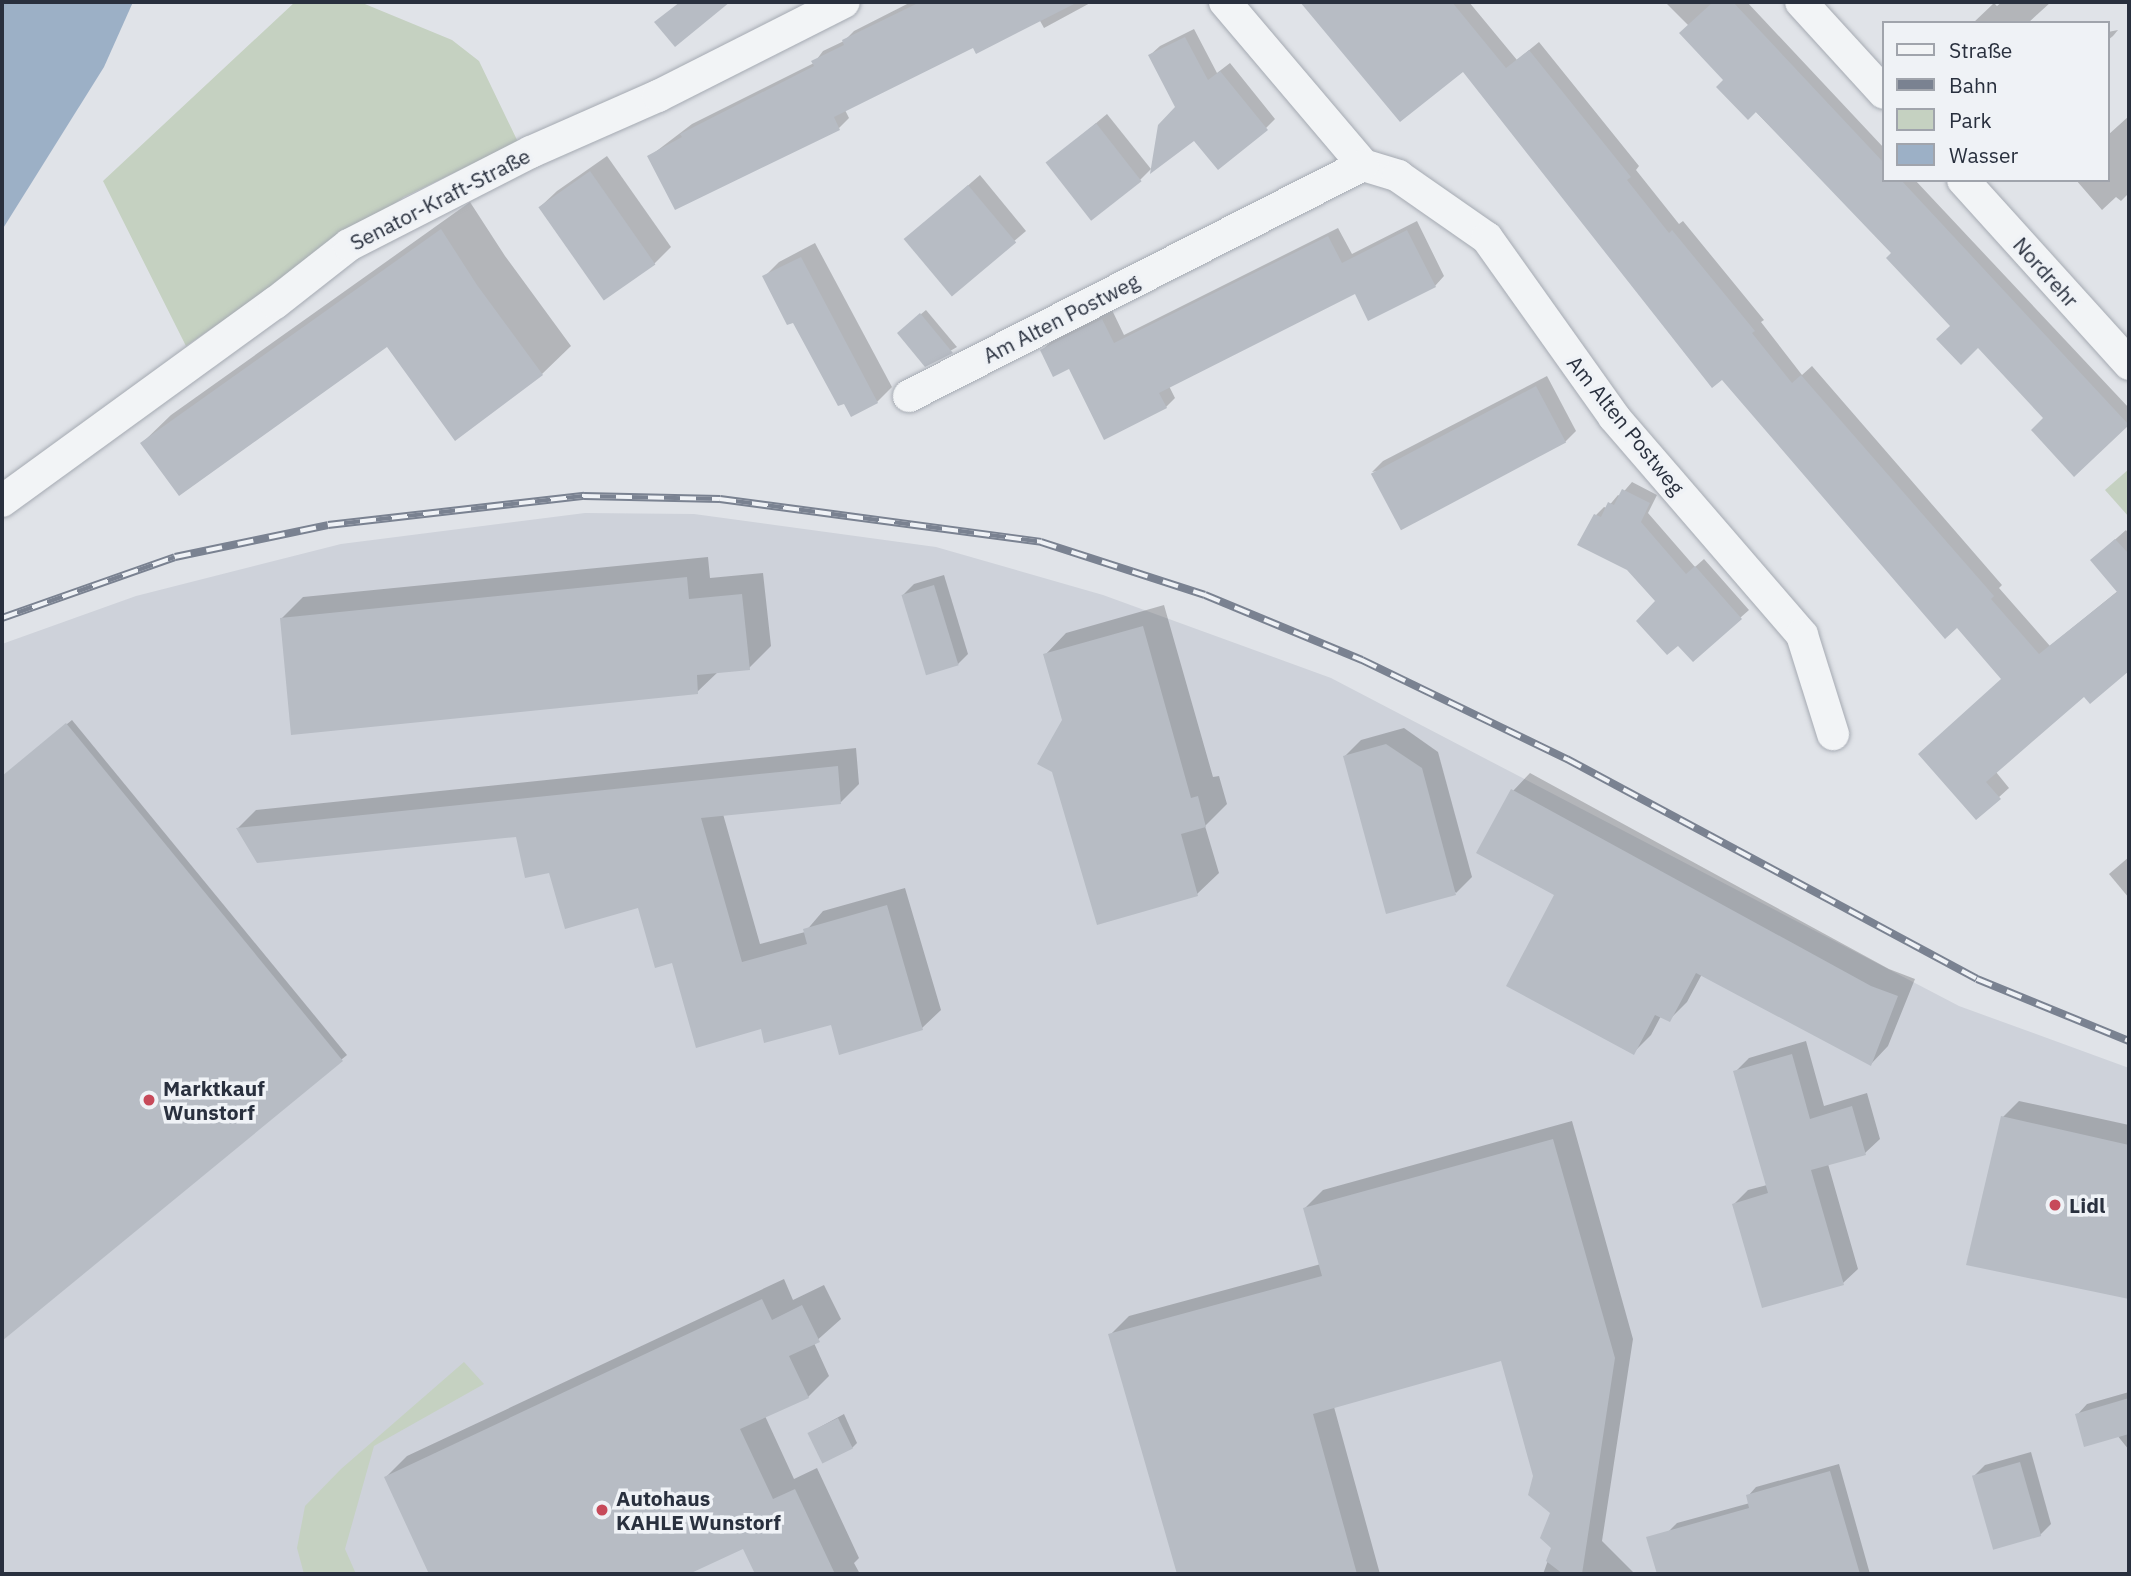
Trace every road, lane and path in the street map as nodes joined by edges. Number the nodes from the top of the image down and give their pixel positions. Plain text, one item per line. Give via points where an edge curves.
1 (844, 2) edge
2 (1225, 2) edge
3 (1801, 2) edge
4 (1882, 91) edge
5 (1363, 165) junction
6 (1965, 182) edge
7 (2129, 364) edge
8 (909, 396) dead end
9 (2, 501) edge
10 (1833, 734) dead end

1 - 9 street, Senator-Kraft-Straße via 349,245
2 - 5 street
3 - 4 street
5 - 8 street, Am Alten Postweg
5 - 10 street, Am Alten Postweg via 1398,176 1487,239 1614,417 1802,635
6 - 7 street, Nordrehr

